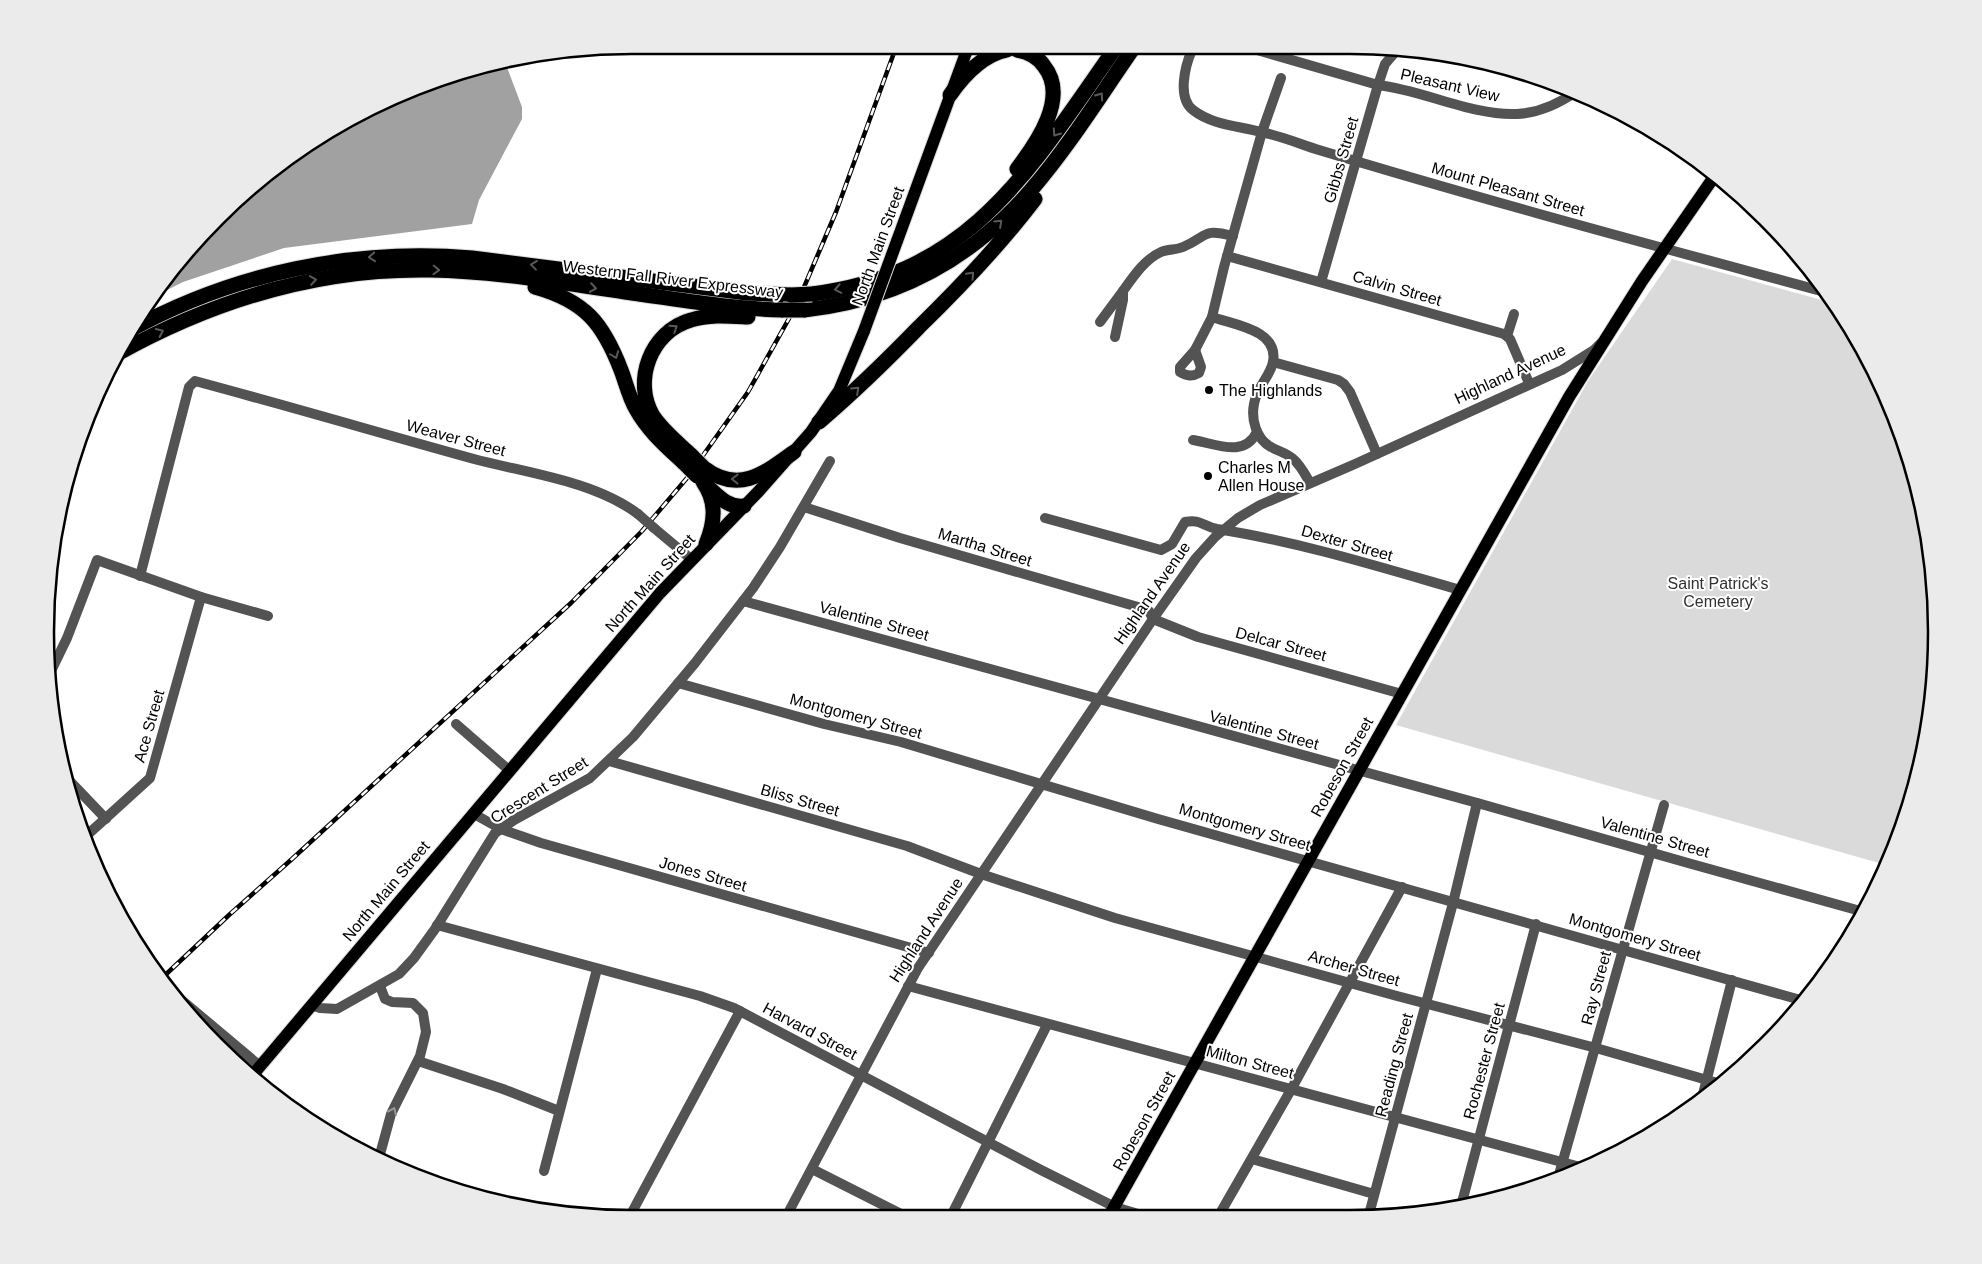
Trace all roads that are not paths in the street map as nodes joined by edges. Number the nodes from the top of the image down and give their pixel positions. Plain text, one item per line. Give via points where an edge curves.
1 (965, 54) edge
2 (1000, 54) edge
3 (1025, 54) edge
4 (1111, 54) edge
5 (1129, 54) edge
6 (1191, 54) edge
7 (1271, 54) edge
8 (1392, 55) edge
9 (1281, 78) dead end
10 (1378, 85) junction
11 (950, 95) junction
12 (1568, 97) edge
13 (1076, 129) junction
14 (1262, 132) junction
15 (1357, 161) junction
16 (1711, 181) edge
17 (962, 234) junction
18 (1233, 236) junction
19 (1665, 248) junction
20 (1228, 256) junction
21 (475, 273) junction
22 (243, 281) junction
23 (1321, 282) junction
24 (1816, 289) edge
25 (1123, 291) junction
26 (152, 310) edge
27 (781, 314) junction
28 (1514, 314) dead end
29 (1212, 317) junction
30 (1100, 322) dead end
31 (143, 323) edge
32 (1507, 336) junction
33 (1608, 336) junction
34 (1115, 337) dead end
35 (128, 348) edge
36 (1195, 350) dead end
37 (1273, 362) junction
38 (1530, 383) junction
39 (819, 422) junction
40 (1257, 432) junction
41 (1193, 440) dead end
42 (794, 452) junction
43 (1377, 454) junction
44 (687, 459) junction
45 (830, 461) dead end
46 (701, 475) junction
47 (1310, 483) junction
48 (744, 506) junction
49 (804, 507) junction
50 (1045, 518) dead end
51 (1224, 530) junction
52 (706, 544) junction
53 (691, 559) junction
54 (140, 576) junction
55 (1460, 590) junction
56 (201, 597) junction
57 (743, 601) junction
58 (268, 616) dead end
59 (1153, 619) junction
60 (55, 664) edge
61 (678, 683) junction
62 (1402, 694) junction
63 (1098, 699) junction
64 (456, 724) dead end
65 (609, 761) junction
66 (510, 771) junction
67 (1358, 772) junction
68 (1041, 785) junction
69 (74, 786) edge
70 (1477, 803) junction
71 (1664, 805) dead end
72 (474, 814) junction
73 (106, 819) junction
74 (501, 829) junction
75 (90, 833) edge
76 (1651, 852) junction
77 (1308, 860) junction
78 (981, 874) junction
79 (1402, 888) junction
80 (1453, 901) junction
81 (1857, 910) edge
82 (1536, 924) junction
83 (438, 925) junction
84 (1622, 949) junction
85 (929, 953) junction
86 (1254, 956) junction
87 (597, 969) junction
88 (1732, 980) junction
89 (1350, 982) junction
90 (380, 986) junction
91 (908, 986) junction
92 (1797, 999) edge
93 (1426, 1004) junction
94 (311, 1005) junction
95 (740, 1011) junction
96 (1047, 1025) junction
97 (1510, 1026) junction
98 (213, 1030) edge
99 (1596, 1048) junction
100 (418, 1061) junction
101 (1195, 1062) junction
102 (260, 1066) junction
103 (256, 1071) edge
104 (860, 1075) junction
105 (1706, 1080) junction
106 (1713, 1082) edge
107 (1292, 1088) junction
108 (1704, 1089) edge
109 (559, 1111) junction
110 (1395, 1117) junction
111 (1478, 1140) junction
112 (989, 1142) junction
113 (380, 1153) edge
114 (1252, 1159) junction
115 (1563, 1162) junction
116 (1573, 1165) edge
117 (812, 1168) junction
118 (1560, 1170) edge
119 (544, 1171) dead end
120 (1374, 1194) junction
121 (1463, 1199) edge
122 (1370, 1209) edge
123 (633, 1210) edge
124 (790, 1210) edge
125 (893, 1210) edge
126 (954, 1210) edge
127 (1108, 1210) edge
128 (1113, 1210) edge
129 (1222, 1210) edge

1 - 11 main road, North Main Street
2 - 11 highway via 976,66
3 - 17 highway via 1040,61 1050,75 1053,91 1050,109 1026,158
4 -> 17 highway, Western Fall River Expressway via 1028,170 998,204
13 -> 5 highway
6 - 14 street, Mount Pleasant Street via 1184,89 1186,101 1193,110 1234,127
7 - 10 street, Pleasant View
8 - 10 street, Gibbs Street via 1385,64
9 - 14 street
10 - 12 street, Pleasant View via 1398,87 1478,109 1518,114 1548,107
10 - 15 street, Gibbs Street
11 - 39 main road, North Main Street, bridge via 864,332 845,379
27 -> 13 highway via 821,313 885,293 954,259 1002,221 1034,188
39 -> 13 highway via 871,376 993,251 1040,192
14 - 15 street, Mount Pleasant Street
14 - 18 street
15 - 19 street, Mount Pleasant Street
15 - 23 street, Gibbs Street
16 - 19 main road, Highland Avenue
17 -> 22 highway, Western Fall River Expressway, bridge via 925,259 896,272 812,294 732,291 495,260 426,255 342,260
18 - 20 street
18 - 25 street via 1206,233 1184,247 1158,254 1143,266
19 - 24 street, Mount Pleasant Street
19 - 33 main road, Highland Avenue
20 - 23 street, Calvin Street
20 - 29 street
21 -> 27 highway, Western Fall River Expressway
35 -> 21 highway, Western Fall River Expressway via 202,313 298,282 384,271
21 -> 44 highway via 549,291 590,316 608,339 641,417 653,433
22 - 26 highway
22 - 31 highway, Western Fall River Expressway via 184,303
23 - 32 street, Calvin Street
25 - 30 street
25 - 34 street via 1124,300
44 -> 27 highway via 657,421 646,400 646,368 655,346 675,327 693,319
28 - 32 street
29 - 36 street
29 - 37 street via 1263,335 1272,345
32 - 38 street
33 - 38 street, Highland Avenue via 1594,350
33 - 55 main road, Robeson Street via 1569,397
37 - 40 street via 1253,405
37 - 43 street via 1344,384
38 - 43 street, Highland Avenue
39 - 42 main road, North Main Street
40 - 41 street via 1249,443 1236,448
40 - 47 street via 1265,443 1294,459
42 -> 46 highway via 766,471 744,480
42 - 48 main road, North Main Street
43 - 47 street, Highland Avenue
44 - 46 highway, bridge
45 - 49 street, Crescent Street
46 - 48 highway via 727,504
46 - 52 highway via 714,508
47 - 51 street, Highland Avenue via 1255,507
48 - 52 main road, North Main Street
49 - 57 street, Crescent Street
49 - 59 street, Martha Street via 1138,607 1149,611
50 - 51 street, Dexter Street via 1161,550 1172,544 1185,522 1195,520 1210,528
51 - 55 street, Dexter Street via 1281,540
51 - 59 street, Highland Avenue via 1196,558
52 - 53 main road, North Main Street
53 - 54 street, Weaver Street, bridge via 638,514 614,499 577,485 195,381 189,386
53 - 66 main road, North Main Street
54 - 56 street
54 - 60 street via 98,560
55 - 62 main road, Robeson Street
56 - 58 street
56 - 73 street, Ace Street via 150,778
57 - 61 street, Crescent Street
57 - 63 street, Valentine Street
59 - 62 street, Delcar Street via 1198,637
59 - 63 street, Highland Avenue
61 - 65 street, Crescent Street
61 - 68 street, Montgomery Street via 902,742
62 - 67 main road, Robeson Street
63 - 67 street, Valentine Street
63 - 68 street, Highland Avenue
64 - 66 street
65 - 74 street, Crescent Street via 590,778
65 - 78 street, Bliss Street via 907,846
66 - 72 main road, North Main Street
67 - 70 street, Valentine Street
67 - 77 main road, Robeson Street
68 - 77 street, Montgomery Street
68 - 78 street, Highland Avenue
69 - 73 street
70 - 76 street, Valentine Street
70 - 80 street, Reading Street
71 - 76 street, Ray Street
72 - 74 street, Jones Street
72 - 94 main road, North Main Street
73 - 75 street, Ace Street
74 - 83 street, Crescent Street via 490,839
74 - 85 street, Jones Street via 610,864
76 - 81 street, Valentine Street
76 - 84 street, Ray Street
77 - 79 street, Montgomery Street
77 - 86 main road, Robeson Street
78 - 85 street, Highland Avenue
78 - 86 street, Archer Street via 1116,918
79 - 80 street, Montgomery Street
79 - 89 street
80 - 82 street, Montgomery Street
80 - 93 street, Reading Street
82 - 84 street, Montgomery Street
82 - 97 street, Rochester Street
83 - 87 street, Harvard Street
83 - 90 street, Crescent Street via 399,974
84 - 88 street, Montgomery Street
84 - 99 street, Ray Street
85 - 91 street, Highland Avenue
86 - 89 street, Archer Street
86 - 101 main road, Robeson Street
87 - 95 street, Harvard Street via 700,996
87 - 109 street
88 - 92 street, Montgomery Street
88 - 105 street
89 - 93 street, Archer Street
89 - 107 street
90 - 94 street, Crescent Street via 337,1009
90 - 100 street via 385,999 414,1003 424,1013 426,1032
91 - 96 street, Milton Street
91 - 104 street, Highland Avenue
93 - 97 street, Archer Street
93 - 110 street, Reading Street
94 - 102 main road, North Main Street
95 - 104 street, Harvard Street
95 - 123 street
96 - 101 street, Milton Street
96 - 112 street
97 - 99 street, Archer Street
97 - 111 street, Rochester Street
98 - 102 street
99 - 105 street, Archer Street
99 - 115 street, Ray Street
100 - 109 street
113 -> 100 street via 391,1114
101 - 107 street, Milton Street
101 - 128 main road, Robeson Street
102 - 103 main road, North Main Street
104 - 112 street, Harvard Street
104 - 117 street, Highland Avenue
105 - 106 street, Archer Street
105 - 108 street
107 - 110 street, Milton Street
107 - 114 street
109 - 119 street
110 - 111 street, Milton Street
110 - 120 street, Reading Street
111 - 115 street, Milton Street
111 - 121 street, Rochester Street
112 - 126 street
112 - 127 street, Harvard Street
114 - 120 street
114 - 129 street
115 - 116 street, Milton Street
115 - 118 street, Ray Street
117 - 124 street, Highland Avenue
117 - 125 street
120 - 122 street, Reading Street

